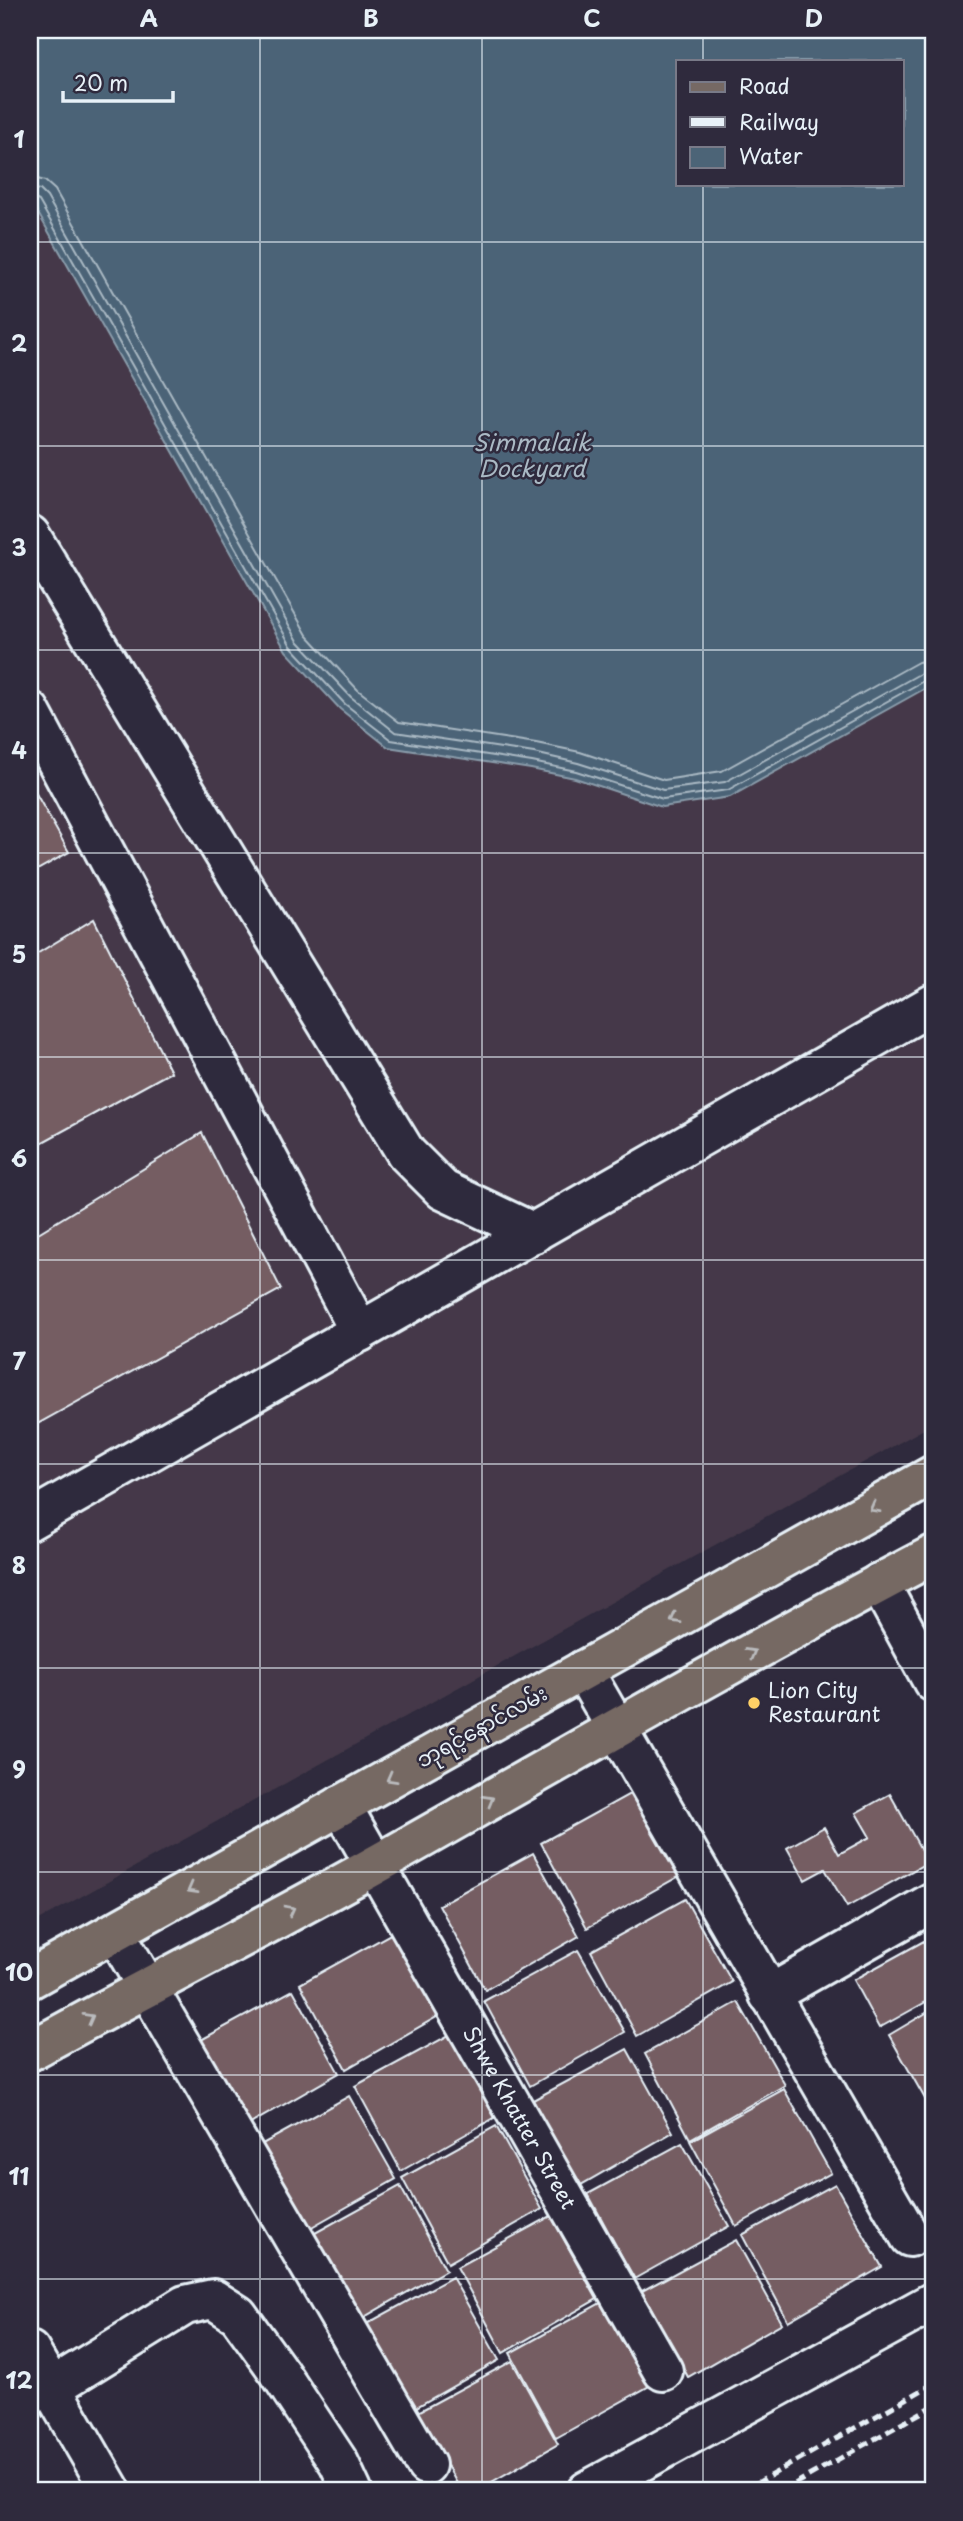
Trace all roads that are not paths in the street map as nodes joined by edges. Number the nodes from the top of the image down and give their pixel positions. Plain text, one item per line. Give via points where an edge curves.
1 (30, 536) edge
2 (30, 711) edge
3 (933, 1004) edge
4 (534, 1233) junction
5 (360, 1332) junction
6 (933, 1475) edge
7 (30, 1520) edge
8 (933, 1555) edge
9 (879, 1583) junction
10 (583, 1670) junction
11 (933, 1682) edge
12 (616, 1727) junction
13 (341, 1805) junction
14 (376, 1864) junction
15 (933, 1902) edge
16 (115, 1932) junction
17 (30, 1979) edge
18 (146, 1986) junction
19 (769, 1995) junction
20 (30, 2051) edge
21 (909, 2237) dead end
22 (933, 2302) edge
23 (30, 2351) edge
24 (663, 2371) dead end
25 (51, 2388) junction
26 (426, 2465) dead end
27 (111, 2491) edge
28 (352, 2491) edge
29 (587, 2491) edge

1 - 4 street via 406,1153 443,1190
2 - 5 street
3 - 4 street
4 - 5 street
5 - 7 street
6 -> 10 main road, ဘုရင့်နောင်လမ်း
8 - 9 main road
9 - 11 street
12 -> 9 main road
10 - 12 street
10 -> 13 main road, ဘုရင့်နောင်လမ်း
14 -> 12 main road
12 - 19 street
13 - 14 street, Shwe Khatter Street
13 -> 16 main road, ဘုရင့်နောင်လမ်း
18 -> 14 main road
14 - 24 street, Shwe Khatter Street
15 - 19 street
16 - 17 main road, ဘုရင့်နောင်လမ်း
16 - 18 street
20 -> 18 main road
18 - 26 street
19 - 21 street
22 - 29 street
23 - 25 street
25 - 27 street
25 - 28 street via 185,2305 213,2300 238,2315 339,2463

